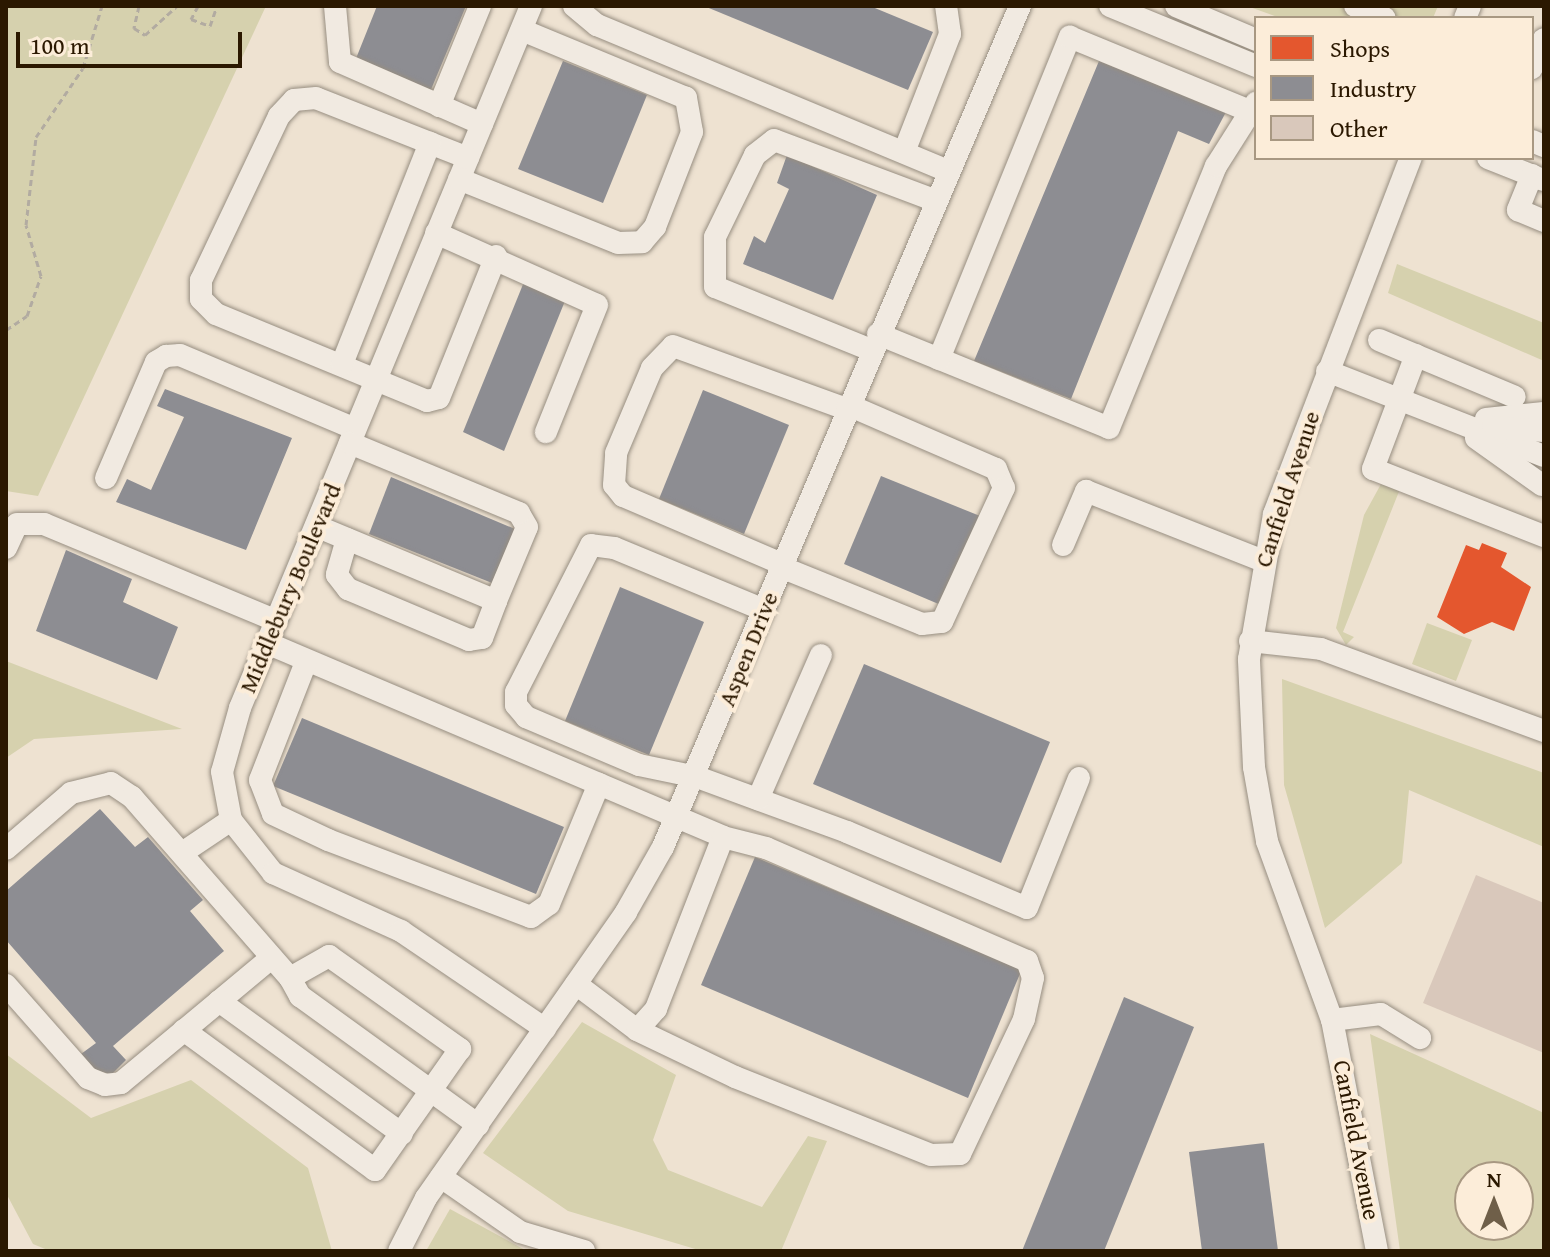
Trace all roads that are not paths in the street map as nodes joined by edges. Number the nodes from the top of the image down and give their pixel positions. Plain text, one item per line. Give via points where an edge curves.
1 (335, 6) edge
2 (480, 6) edge
3 (531, 6) edge
4 (946, 6) edge
5 (1020, 6) edge
6 (1110, 6) edge
7 (1176, 6) edge
8 (585, 9) edge
9 (1216, 14) edge
10 (522, 30) junction
11 (1254, 39) edge
12 (1544, 39) edge
13 (1534, 63) edge
14 (1254, 65) edge
15 (439, 106) junction
16 (1254, 108) edge
17 (482, 124) junction
18 (430, 143) junction
19 (904, 152) junction
20 (468, 158) junction
21 (1410, 160) edge
22 (1498, 160) edge
23 (946, 170) junction
24 (1538, 178) edge
25 (459, 179) junction
26 (934, 200) junction
27 (1544, 221) edge
28 (436, 233) junction
29 (496, 256) junction
30 (1379, 340) dead end
31 (874, 342) junction
32 (1416, 355) junction
33 (939, 359) junction
34 (342, 364) junction
35 (1327, 371) junction
36 (376, 378) junction
37 (1515, 397) dead end
38 (1397, 401) junction
39 (847, 407) junction
40 (1544, 413) edge
41 (1456, 422) junction
42 (1544, 422) edge
43 (1544, 431) edge
44 (546, 432) dead end
45 (352, 436) junction
46 (1544, 439) edge
47 (1544, 456) edge
48 (106, 478) dead end
49 (1543, 478) edge
50 (316, 526) junction
51 (1544, 536) edge
52 (347, 539) junction
53 (1063, 545) dead end
54 (6, 548) edge
55 (1261, 560) junction
56 (782, 565) junction
57 (496, 601) junction
58 (764, 610) junction
59 (277, 621) junction
60 (1250, 641) junction
61 (267, 643) junction
62 (821, 655) dead end
63 (306, 662) junction
64 (1543, 728) edge
65 (697, 777) junction
66 (1079, 778) dead end
67 (599, 784) junction
68 (758, 799) junction
69 (678, 814) junction
70 (231, 820) junction
71 (723, 837) junction
72 (6, 849) edge
73 (182, 853) junction
74 (271, 958) junction
75 (290, 978) junction
76 (576, 984) junction
77 (6, 985) edge
78 (219, 1001) junction
79 (1332, 1020) junction
80 (545, 1029) junction
81 (184, 1030) junction
82 (637, 1030) junction
83 (1420, 1038) dead end
84 (432, 1092) junction
85 (478, 1125) junction
86 (402, 1134) junction
87 (441, 1177) junction
88 (561, 1248) edge
89 (399, 1251) edge
90 (584, 1251) edge
91 (1377, 1251) edge

1 - 15 street via 340,62
2 - 15 street
3 - 10 street, Middlebury Boulevard
4 - 19 street via 950,34
5 - 23 street, Aspen Drive
6 - 14 street
7 - 9 street
8 - 19 street
9 - 11 street
10 - 17 street, Middlebury Boulevard
10 - 25 street via 686,98 692,132 655,227 642,242 618,243
12 - 13 street
15 - 17 street
16 - 33 street via 1216,166 1109,428
16 - 33 street via 1070,37
17 - 20 street, Middlebury Boulevard
18 - 20 street
18 - 34 street
18 - 34 street via 316,98 286,104 201,280 201,299 216,314
19 - 23 street
20 - 25 street, Middlebury Boulevard
21 - 35 street, Canfield Avenue
22 - 24 street
23 - 26 street, Aspen Drive
24 - 27 street via 1518,210
25 - 28 street, Middlebury Boulevard
26 - 31 street, Aspen Drive
26 - 31 street via 774,140 755,155 715,237 715,287
28 - 29 street
28 - 36 street, Middlebury Boulevard
29 - 36 street via 439,398 427,401
29 - 44 street via 597,305
30 - 32 street
31 - 33 street
31 - 39 street, Aspen Drive
32 - 37 street
32 - 38 street
34 - 36 street
35 - 38 street
35 - 55 street, Canfield Avenue
36 - 45 street, Middlebury Boulevard
38 - 41 street
38 - 51 street via 1373,469
39 - 56 street, Aspen Drive
39 - 56 street via 996,469 1004,488 954,609 932,625
39 - 56 street via 673,346 652,368 616,453 614,485 623,496
40 - 41 street
41 - 42 street
41 - 43 street
41 - 46 street
41 - 47 street
41 - 49 street
45 - 48 street via 180,355 166,356 156,362
45 - 50 street, Middlebury Boulevard
45 - 57 street via 519,513 527,527
50 - 52 street
50 - 59 street, Middlebury Boulevard
52 - 57 street
52 - 57 street via 340,583 388,606 476,640
53 - 55 street via 1086,491
54 - 59 street via 17,524 44,524
55 - 60 street, Canfield Avenue
56 - 58 street, Aspen Drive
58 - 65 street, Aspen Drive
58 - 65 street via 591,545 516,692 526,717 639,765
59 - 61 street, Middlebury Boulevard
60 - 64 street via 1321,649
60 - 79 street, Canfield Avenue via 1252,746 1267,841
61 - 63 street
61 - 70 street, Middlebury Boulevard via 224,755
62 - 68 street
63 - 67 street
63 - 67 street via 260,780 273,814 328,840 531,917 549,904
65 - 68 street
65 - 69 street, Aspen Drive
66 - 68 street via 1027,908
67 - 69 street
69 - 71 street
69 - 76 street, Aspen Drive via 626,912
70 - 73 street
70 - 80 street via 273,873 401,931
71 - 82 street via 656,1009
71 - 82 street via 766,848 1027,961 1033,978 1024,1019 981,1118 960,1154 931,1155
72 - 73 street via 71,793 102,783 132,797
73 - 74 street
74 - 75 street
74 - 78 street
75 - 84 street via 300,996
75 - 84 street via 329,956 460,1049
76 - 80 street, Aspen Drive
76 - 82 street
77 - 81 street via 88,1078 105,1085 121,1083
78 - 81 street
78 - 86 street
79 - 83 street via 1381,1014
79 - 91 street, Canfield Avenue
80 - 85 street, Aspen Drive
81 - 86 street via 375,1170
84 - 85 street
84 - 86 street
85 - 87 street, Aspen Drive
87 - 88 street via 520,1232
87 - 89 street, Aspen Drive
88 - 90 street

